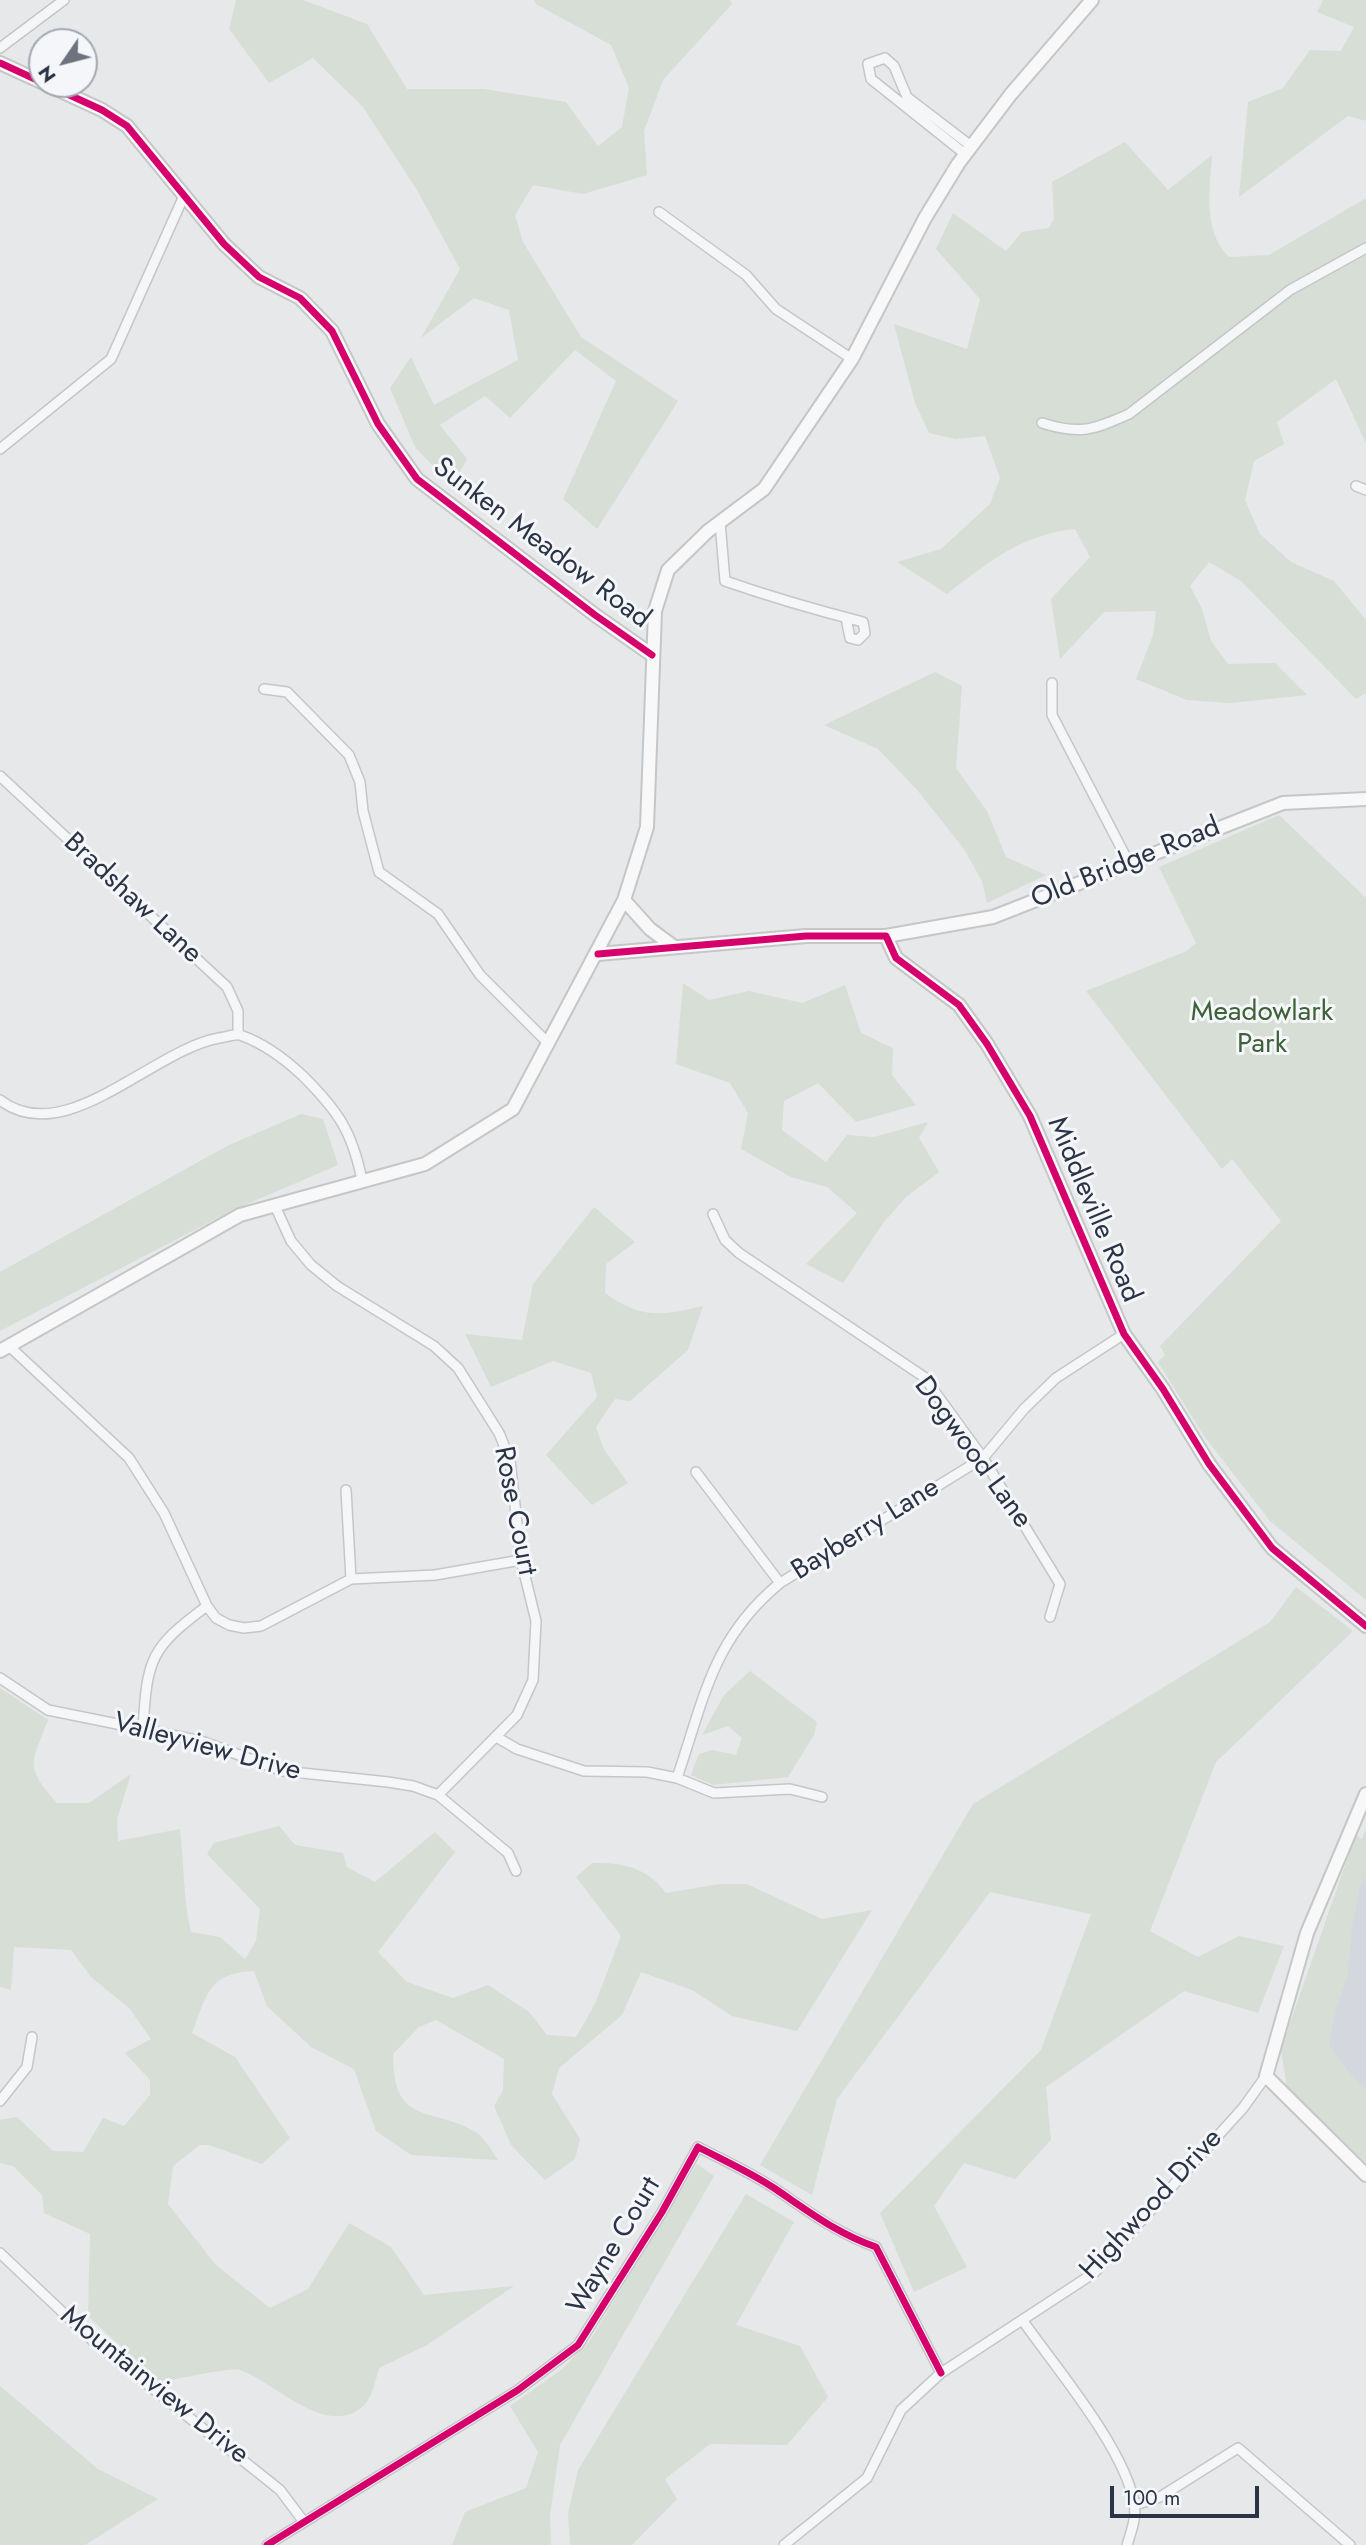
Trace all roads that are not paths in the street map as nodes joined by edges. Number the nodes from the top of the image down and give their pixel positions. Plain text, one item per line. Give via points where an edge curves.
1 (64, 0) edge
2 (1092, 0) edge
3 (0, 48) edge
4 (0, 64) edge
5 (968, 150) junction
6 (183, 198) junction
7 (659, 212) dead end
8 (1366, 248) edge
9 (852, 359) junction
10 (1042, 423) dead end
11 (0, 449) edge
12 (720, 522) junction
13 (846, 618) dead end
14 (652, 654) junction
15 (1052, 683) dead end
16 (264, 690) dead end
17 (0, 776) edge
18 (1366, 800) edge
19 (1129, 863) junction
20 (624, 900) junction
21 (886, 936) junction
22 (673, 946) junction
23 (598, 954) junction
24 (238, 1034) junction
25 (549, 1044) junction
26 (0, 1100) edge
27 (362, 1180) junction
28 (275, 1206) junction
29 (713, 1214) dead end
30 (1124, 1334) junction
31 (5, 1348) edge
32 (983, 1458) junction
33 (696, 1472) dead end
34 (346, 1490) dead end
35 (521, 1560) junction
36 (351, 1579) junction
37 (780, 1583) junction
38 (207, 1606) junction
39 (1050, 1617) dead end
40 (1366, 1626) edge
41 (0, 1678) edge
42 (143, 1729) junction
43 (498, 1738) junction
44 (677, 1778) junction
45 (1366, 1794) edge
46 (438, 1795) junction
47 (822, 1797) dead end
48 (516, 1871) dead end
49 (32, 2037) dead end
50 (1266, 2076) junction
51 (0, 2101) edge
52 (1366, 2175) edge
53 (0, 2253) edge
54 (1023, 2321) junction
55 (941, 2373) junction
56 (1135, 2505) junction
57 (304, 2522) junction
58 (267, 2545) edge
59 (784, 2545) edge
60 (1127, 2545) edge
61 (1350, 2545) edge

1 - 3 street
2 - 5 street
4 - 6 street, Sunken Meadow Road via 127,126
5 - 5 street via 907,97 894,66 885,58 868,64 871,79
5 - 9 street via 925,218
6 - 11 street via 111,359
6 - 14 street, Sunken Meadow Road via 259,277 300,298 332,331 378,424 417,479
7 - 9 street via 746,275 776,309
8 - 10 street via 1290,290 1129,414 1098,427 1069,431
9 - 12 street via 764,489
12 - 13 street via 725,581
12 - 14 street via 668,570 655,611
14 - 20 street via 647,827
15 - 19 street via 1052,715
16 - 25 street via 287,692 349,755 360,782 379,872 438,914 480,975
17 - 24 street, Bradshaw Lane via 227,987 238,1011
18 - 19 street, Old Bridge Road via 1283,803
19 - 21 street, Old Bridge Road via 993,917
20 - 22 street
20 - 23 street
21 - 22 street via 806,936
21 - 30 street, Middleville Road via 896,958 959,1005 987,1044 1030,1116
22 - 23 street
23 - 25 street
24 - 26 street via 176,1052 60,1114 31,1115
24 - 27 street via 286,1060 332,1105 355,1146
25 - 27 street via 513,1109 425,1164
27 - 28 street
28 - 31 street via 240,1215
28 - 35 street, Rose Court via 291,1241 311,1265 434,1346 458,1368 499,1433 510,1460
29 - 32 street, Dogwood Lane via 725,1240 738,1253 924,1377
30 - 32 street, Bayberry Lane via 1056,1378
30 - 40 street, Middleville Road via 1202,1455 1272,1548
31 - 38 street via 129,1458 164,1513
32 - 37 street, Bayberry Lane
32 - 39 street, Dogwood Lane via 1060,1584
33 - 37 street
34 - 36 street
35 - 36 street via 435,1575
35 - 43 street, Rose Court via 536,1622 533,1680 517,1715
36 - 38 street via 261,1626 229,1625
37 - 44 street, Bayberry Lane via 747,1613 720,1653
38 - 42 street via 160,1645 146,1680
41 - 42 street, Valleyview Drive via 48,1710
42 - 46 street, Valleyview Drive via 201,1741 284,1771 387,1782
43 - 44 street via 584,1771 647,1772
43 - 46 street, Rose Court
44 - 47 street via 714,1793 790,1789
45 - 50 street via 1307,1933
46 - 48 street, Valleyview Drive via 508,1853
49 - 51 street via 27,2067
50 - 52 street
50 - 54 street, Highwood Drive via 1243,2108 1094,2273
53 - 57 street, Mountainview Drive via 92,2340 280,2490
54 - 55 street, Highwood Drive
54 - 56 street via 1113,2449
55 - 57 street, Wayne Court via 876,2247 829,2227 773,2187 698,2147 578,2345 518,2390
55 - 59 street, Highwood Drive via 901,2410 867,2478
56 - 60 street
56 - 61 street via 1168,2493 1238,2448
57 - 58 street, Wayne Court

